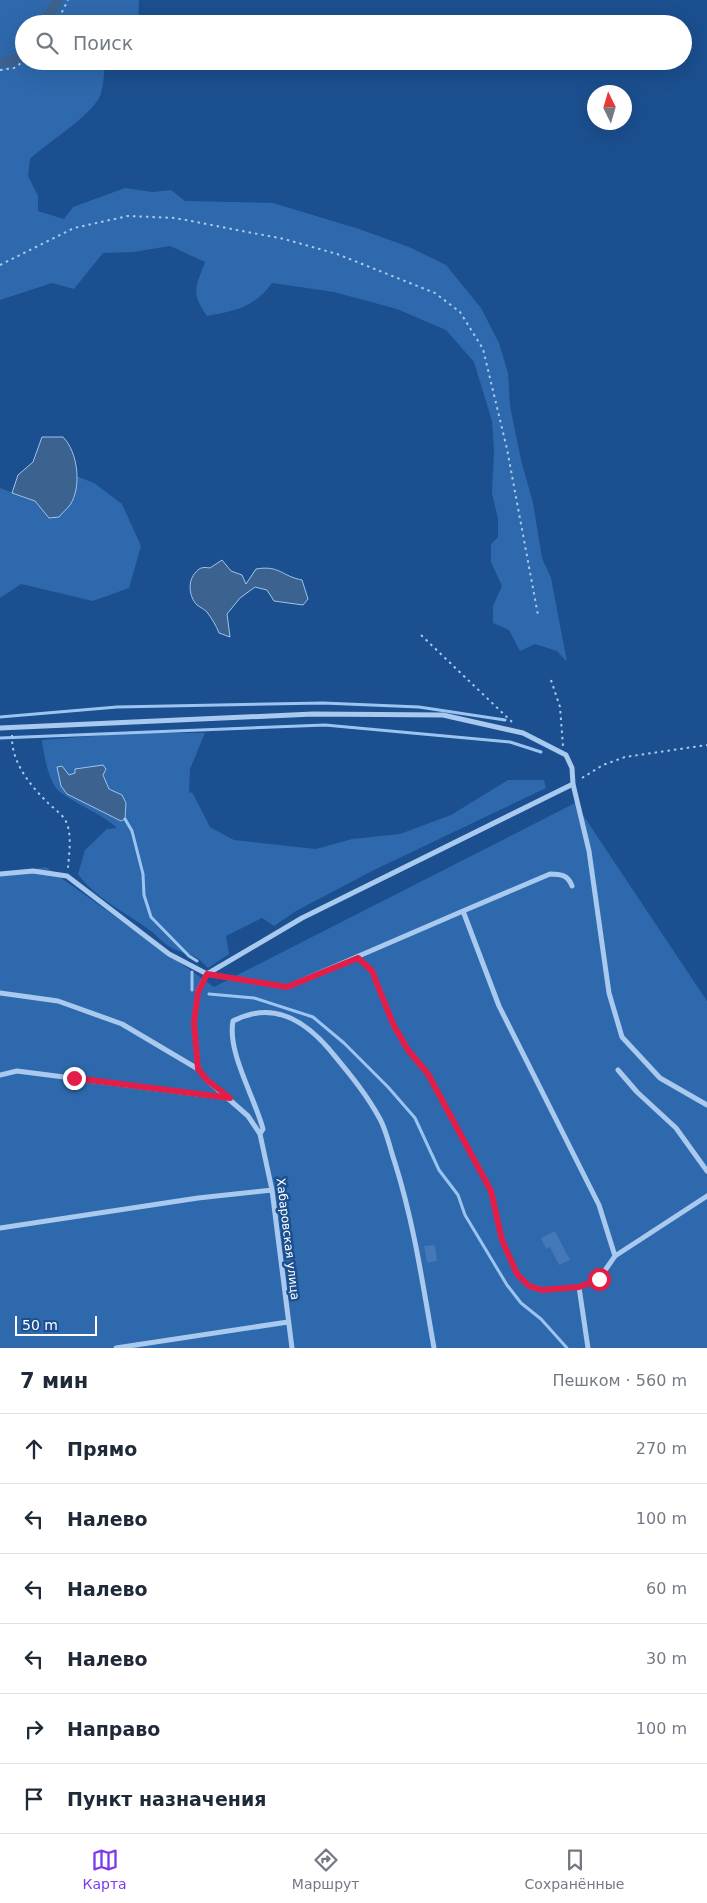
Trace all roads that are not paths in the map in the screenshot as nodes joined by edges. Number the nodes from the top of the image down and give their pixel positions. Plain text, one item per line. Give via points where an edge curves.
1 (0, 728) edge
2 (573, 784) junction
3 (0, 874) edge
4 (572, 886) dead end
5 (463, 911) junction
6 (358, 958) junction
7 (207, 974) junction
8 (0, 993) edge
9 (198, 1069) junction
10 (618, 1070) dead end
11 (0, 1075) edge
12 (230, 1098) junction
13 (707, 1104) edge
14 (260, 1134) junction
15 (707, 1171) edge
16 (272, 1190) junction
17 (707, 1196) edge
18 (0, 1228) edge
19 (615, 1256) junction
20 (579, 1287) junction
21 (288, 1322) junction
22 (116, 1348) edge
23 (292, 1348) edge
24 (434, 1348) edge
25 (588, 1348) edge

1 - 2 street via 313,714 443,715 523,733 566,755 572,768
2 - 7 street via 302,918
2 - 13 street via 589,851 609,994 622,1037 660,1078
3 - 7 street via 33,872 67,876 169,954
4 - 5 street via 566,876 550,874
5 - 6 street
5 - 19 street via 499,1006 599,1205
6 - 7 street via 287,987
6 - 20 street via 372,971 393,1024 408,1050 428,1074 491,1191 502,1240 517,1274 529,1286 542,1290
7 - 9 street via 198,992 194,1023
8 - 9 street via 58,1000 122,1024
9 - 12 street
10 - 15 street via 676,1128
11 - 12 street via 17,1071
12 - 14 street
14 - 16 street, Хабаровская улица
14 - 24 street, Хабаровская улица via 263,1129 260,1116 235,1049 232,1029 233,1021 247,1014 272,1012 298,1020 318,1037 359,1085 382,1121 406,1198
16 - 18 street
16 - 21 street, Хабаровская улица
17 - 19 street
19 - 20 street via 599,1279
20 - 25 street
21 - 22 street
21 - 23 street, Хабаровская улица

